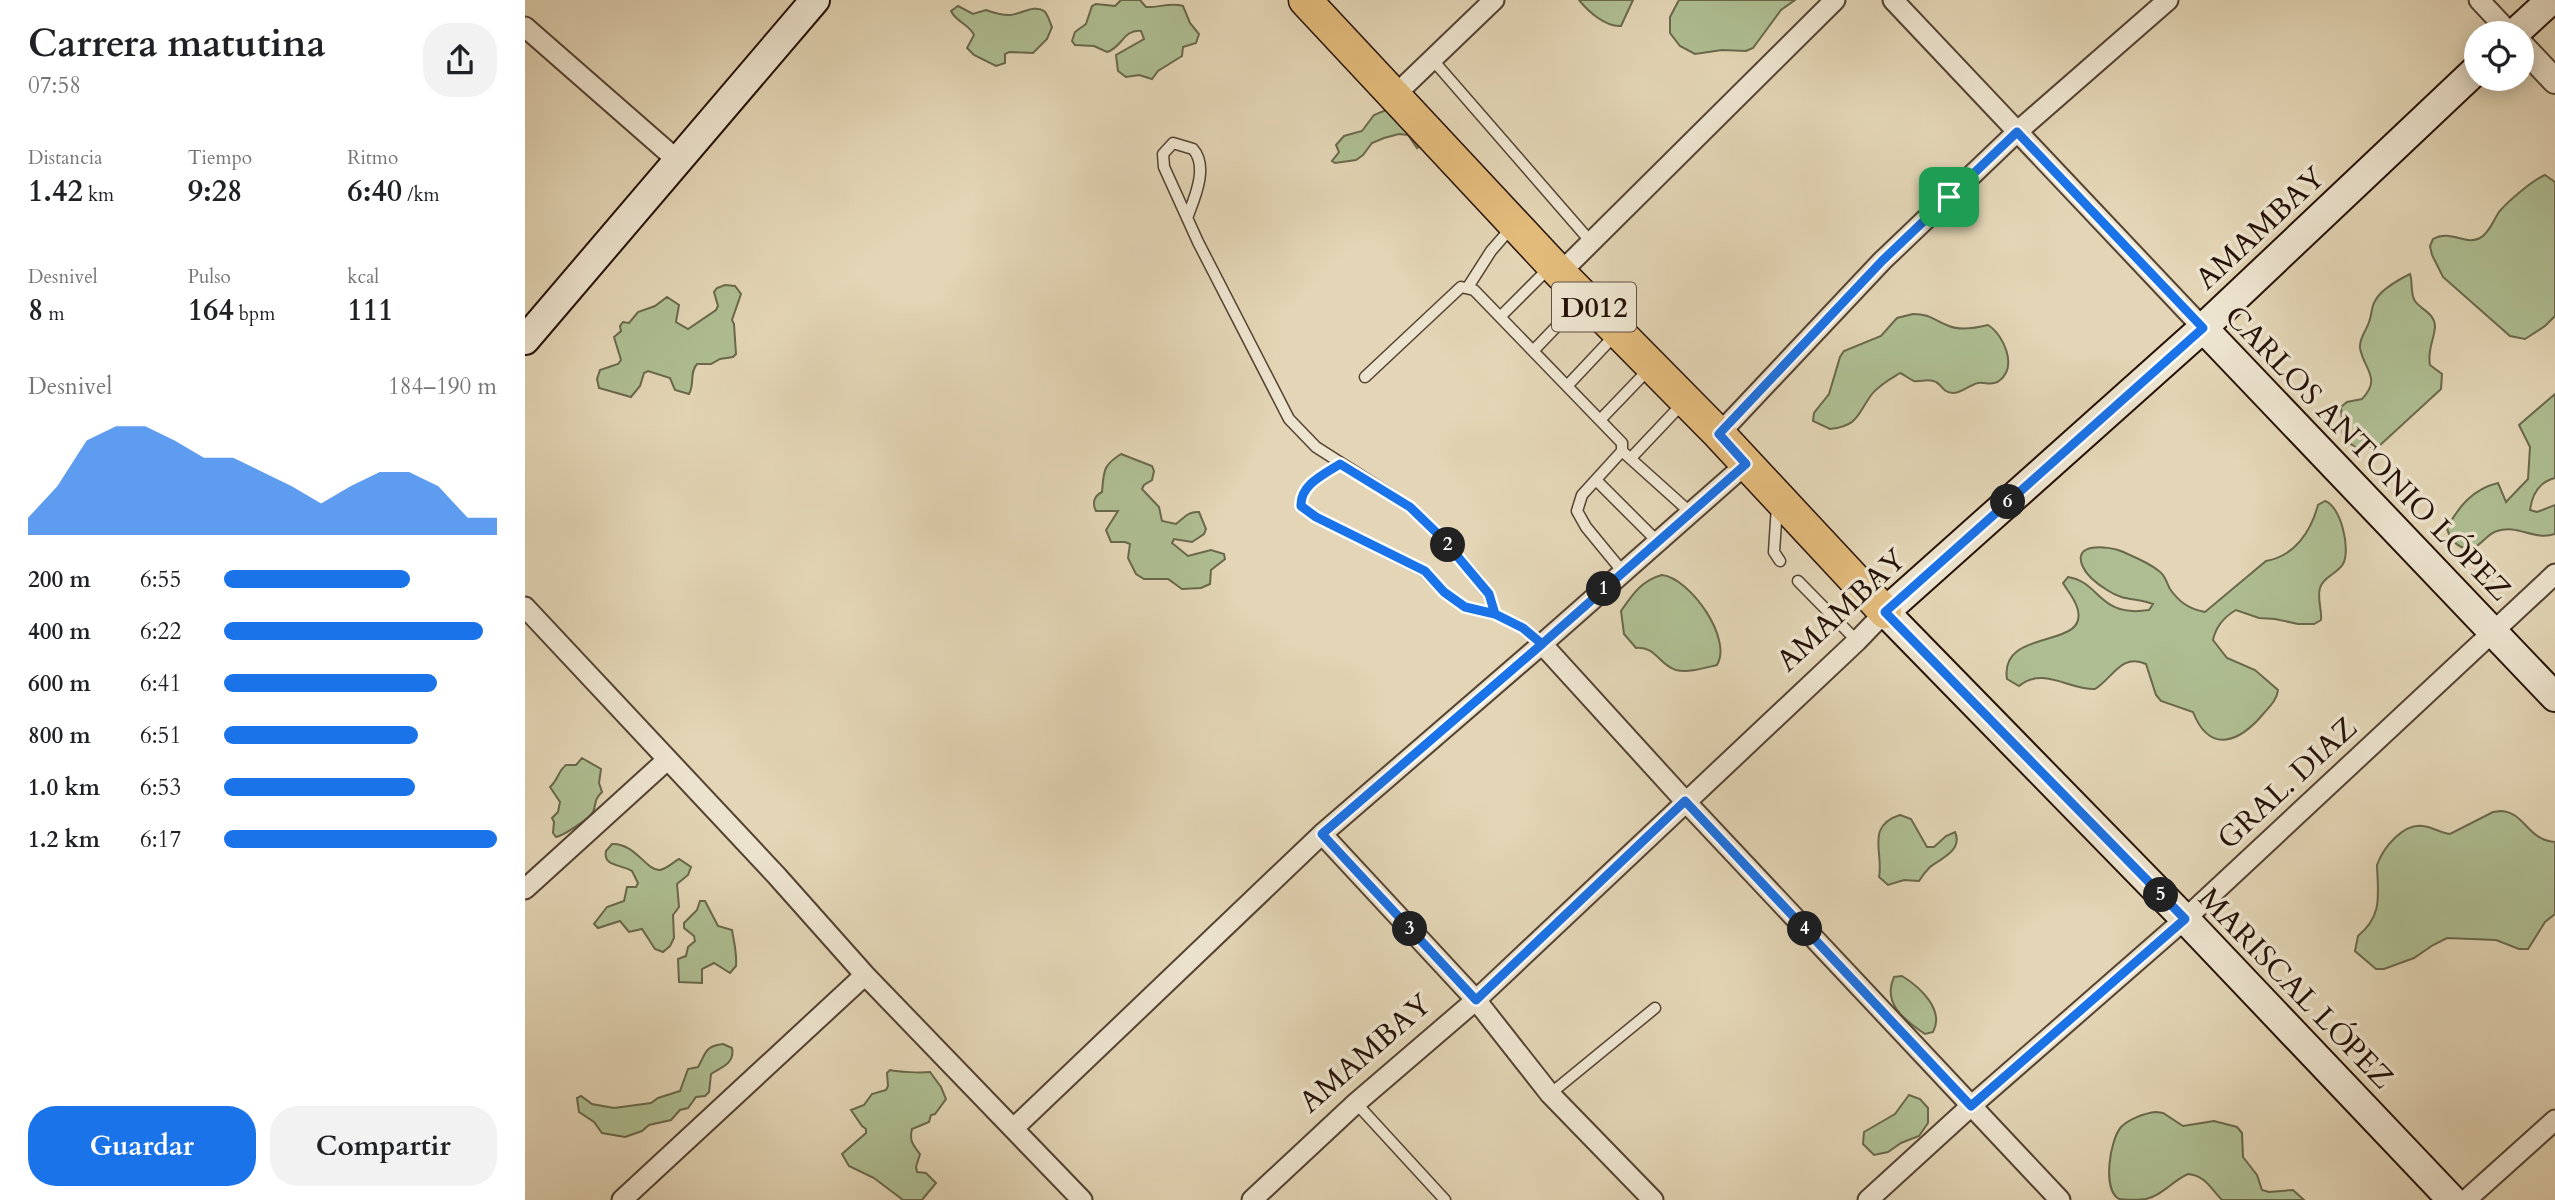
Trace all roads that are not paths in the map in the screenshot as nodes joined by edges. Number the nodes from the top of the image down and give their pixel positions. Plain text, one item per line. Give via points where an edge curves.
1 (815, 0) edge
2 (1305, 0) edge
3 (1494, 0) edge
4 (1835, 0) edge
5 (1893, 0) edge
6 (2168, 0) edge
7 (2479, 0) edge
8 (2551, 0) edge
9 (2501, 21) edge
10 (2527, 21) edge
11 (525, 27) edge
12 (1432, 59) junction
13 (2534, 59) edge
14 (2464, 81) edge
15 (2555, 81) edge
16 (1393, 97) junction
17 (2017, 132) junction
18 (677, 160) junction
19 (1187, 218) junction
20 (1514, 225) junction
21 (1591, 242) junction
22 (1556, 269) junction
23 (1468, 287) junction
24 (1584, 298) junction
25 (1500, 317) junction
26 (2203, 328) junction
27 (1618, 332) junction
28 (525, 340) edge
29 (1533, 351) junction
30 (1652, 366) junction
31 (1365, 377) dead end
32 (1567, 386) junction
33 (1686, 400) junction
34 (1600, 420) junction
35 (1719, 434) junction
36 (1626, 454) junction
37 (1340, 464) junction
38 (1746, 464) junction
39 (1596, 480) junction
40 (1778, 498) junction
41 (1691, 513) junction
42 (1658, 542) junction
43 (1780, 561) dead end
44 (1623, 572) junction
45 (2555, 574) edge
46 (1798, 581) dead end
47 (525, 607) edge
48 (1885, 612) junction
49 (1495, 614) junction
50 (2493, 631) junction
51 (1857, 641) junction
52 (1542, 644) junction
53 (2555, 697) edge
54 (667, 760) junction
55 (1685, 801) junction
56 (1322, 834) junction
57 (525, 889) edge
58 (2185, 919) junction
59 (865, 975) junction
60 (1476, 1000) junction
61 (1655, 1008) dead end
62 (1550, 1094) junction
63 (1356, 1103) junction
64 (1971, 1106) junction
65 (2555, 1120) edge
66 (1014, 1128) junction
67 (622, 1200) edge
68 (1082, 1200) edge
69 (1252, 1200) edge
70 (1445, 1200) edge
71 (1653, 1200) edge
72 (1868, 1200) edge
73 (2060, 1200) edge
74 (2452, 1200) edge
75 (2466, 1200) edge

1 - 18 main road
2 - 16 main road, D012
3 - 12 street
4 - 21 street
5 - 17 street, CARLOS ANTONIO LÓPEZ
6 - 17 street
7 - 9 street
8 - 10 main road
11 - 18 street
12 - 16 street
12 - 21 lane
13 - 15 street
14 - 26 main road, AMAMBAY
16 - 20 main road, D012
17 - 26 street, CARLOS ANTONIO LÓPEZ
17 - 35 street via 1882,261
18 - 28 main road
19 - 19 lane via 1163,162 1173,143 1192,149 1200,163
19 - 37 lane via 1289,419
20 - 22 main road, D012
20 - 23 lane
21 - 22 street
22 - 24 main road, D012
22 - 25 lane
23 - 25 lane
23 - 31 lane via 1461,287
24 - 27 main road, D012
24 - 29 lane
25 - 29 lane
26 - 48 main road, AMAMBAY
26 - 50 main road, CARLOS ANTONIO LÓPEZ
27 - 30 main road, D012
27 - 32 lane
29 - 32 lane
30 - 33 main road, D012
30 - 34 lane
32 - 34 lane
33 - 35 main road, D012
33 - 36 lane
34 - 36 lane via 1622,443
35 - 38 main road, D012
36 - 39 lane
36 - 41 lane
37 - 49 lane via 1426,522 1489,594
37 - 49 lane via 1309,486 1301,506 1425,571 1465,607
38 - 40 main road, D012
38 - 41 street
39 - 42 lane
39 - 44 lane via 1582,495 1577,511
40 - 43 lane via 1774,552
40 - 48 main road, D012
41 - 42 street
42 - 44 street
44 - 52 street
45 - 50 street, GRAL. DIAZ
46 - 51 lane
47 - 54 street
48 - 51 street, AMAMBAY
48 - 58 main road, MARISCAL LÓPEZ
49 - 52 lane
50 - 53 main road, CARLOS ANTONIO LÓPEZ
50 - 58 street, GRAL. DIAZ
51 - 55 street, AMAMBAY
52 - 55 street
52 - 56 street
54 - 57 street
54 - 59 street
55 - 60 street, AMAMBAY
55 - 64 street
56 - 60 street
56 - 66 street
58 - 64 street, GRAL. DIAZ
58 - 74 main road, MARISCAL LÓPEZ
59 - 66 street
59 - 67 street
60 - 62 street
60 - 63 street, AMAMBAY
61 - 62 lane
62 - 71 street
63 - 69 street, AMAMBAY
63 - 70 lane
64 - 72 street, GRAL. DIAZ
64 - 73 street
65 - 75 street
66 - 68 street

